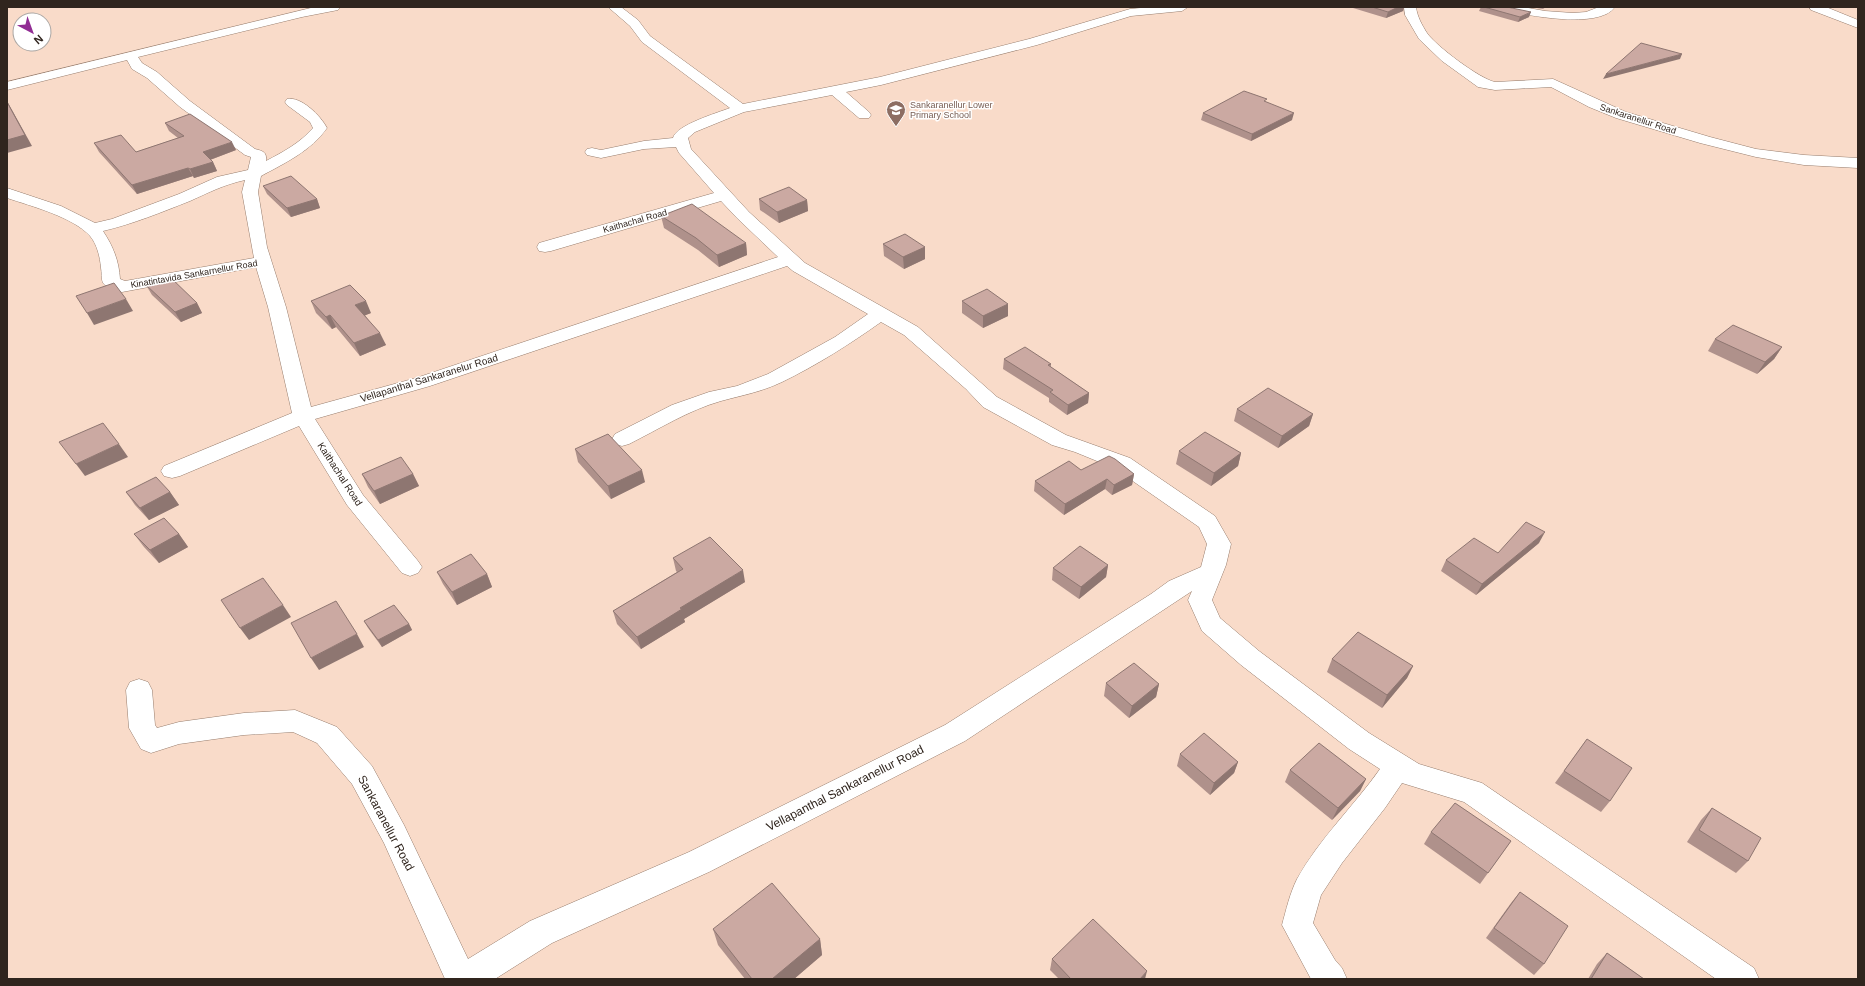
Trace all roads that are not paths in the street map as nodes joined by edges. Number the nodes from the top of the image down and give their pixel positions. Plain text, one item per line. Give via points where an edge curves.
1 (334, 7) edge
2 (614, 7) edge
3 (1115, 7) edge
4 (1182, 7) edge
5 (1410, 7) edge
6 (1507, 7) edge
7 (1609, 7) edge
8 (1815, 7) edge
9 (1130, 13) junction
10 (1858, 24) edge
11 (130, 55) junction
12 (7, 86) edge
13 (835, 90) junction
14 (292, 102) dead end
15 (740, 109) junction
16 (864, 115) dead end
17 (682, 142) junction
18 (592, 152) dead end
19 (1858, 163) edge
20 (254, 174) junction
21 (7, 193) edge
22 (724, 195) junction
23 (92, 229) junction
24 (545, 247) dead end
25 (790, 259) junction
26 (263, 261) junction
27 (880, 314) junction
28 (303, 416) junction
29 (622, 439) dead end
30 (172, 471) dead end
31 (410, 567) dead end
32 (1211, 573) junction
33 (139, 690) dead end
34 (1398, 765) junction
35 (461, 979) edge
36 (466, 979) edge
37 (1331, 979) edge
38 (1742, 979) edge

1 - 11 street
2 - 15 street via 634,23 646,40
3 - 9 street
4 - 9 street
5 - 19 street, Sankaranellur Road via 1411,16 1423,36 1482,84 1495,86 1553,83 1621,115 1705,140 1756,153
6 - 7 street via 1541,15 1576,15 1599,13
8 - 10 street
9 - 13 street via 1025,44
11 - 12 street
11 - 20 street via 137,66 152,75 185,104 250,152 259,155
13 - 15 street
13 - 16 street
14 - 20 street via 316,120 320,128 297,150
15 - 17 street via 690,129 680,137
17 - 18 street via 644,145 601,154
17 - 22 street via 684,150
20 - 23 street via 222,180 184,198 117,223
20 - 26 street via 250,192
21 - 23 street, Kinatintavida Sankarnellur Road via 78,220
22 - 24 street, Kaithachal Road
22 - 25 street
23 - 26 street, Kinatintavida Sankarnellur Road via 108,254 111,282 122,286
25 - 27 street via 799,267
25 - 28 street, Vellapanthal Sankaranelur Road via 423,382
26 - 28 street via 277,307
27 - 29 street via 842,341 775,378 679,410
27 - 32 street via 911,331 990,402 1059,440 1122,463 1208,522 1219,544
28 - 30 street, Vellapanthal Sankaranelur Road
28 - 31 street, Kaithachal Road via 355,500
32 - 34 street via 1200,600 1211,624 1250,658 1346,732
32 - 36 street, Vellapanthal Sankaranellur Road via 1177,587 1160,601 955,733 699,862 541,932
33 - 35 street, Sankaranellur Road via 142,728 150,741 179,733 244,724 295,721 327,735 362,776 394,834
34 - 37 street via 1376,799 1332,853 1308,890 1297,925
34 - 38 street via 1411,774 1472,792

